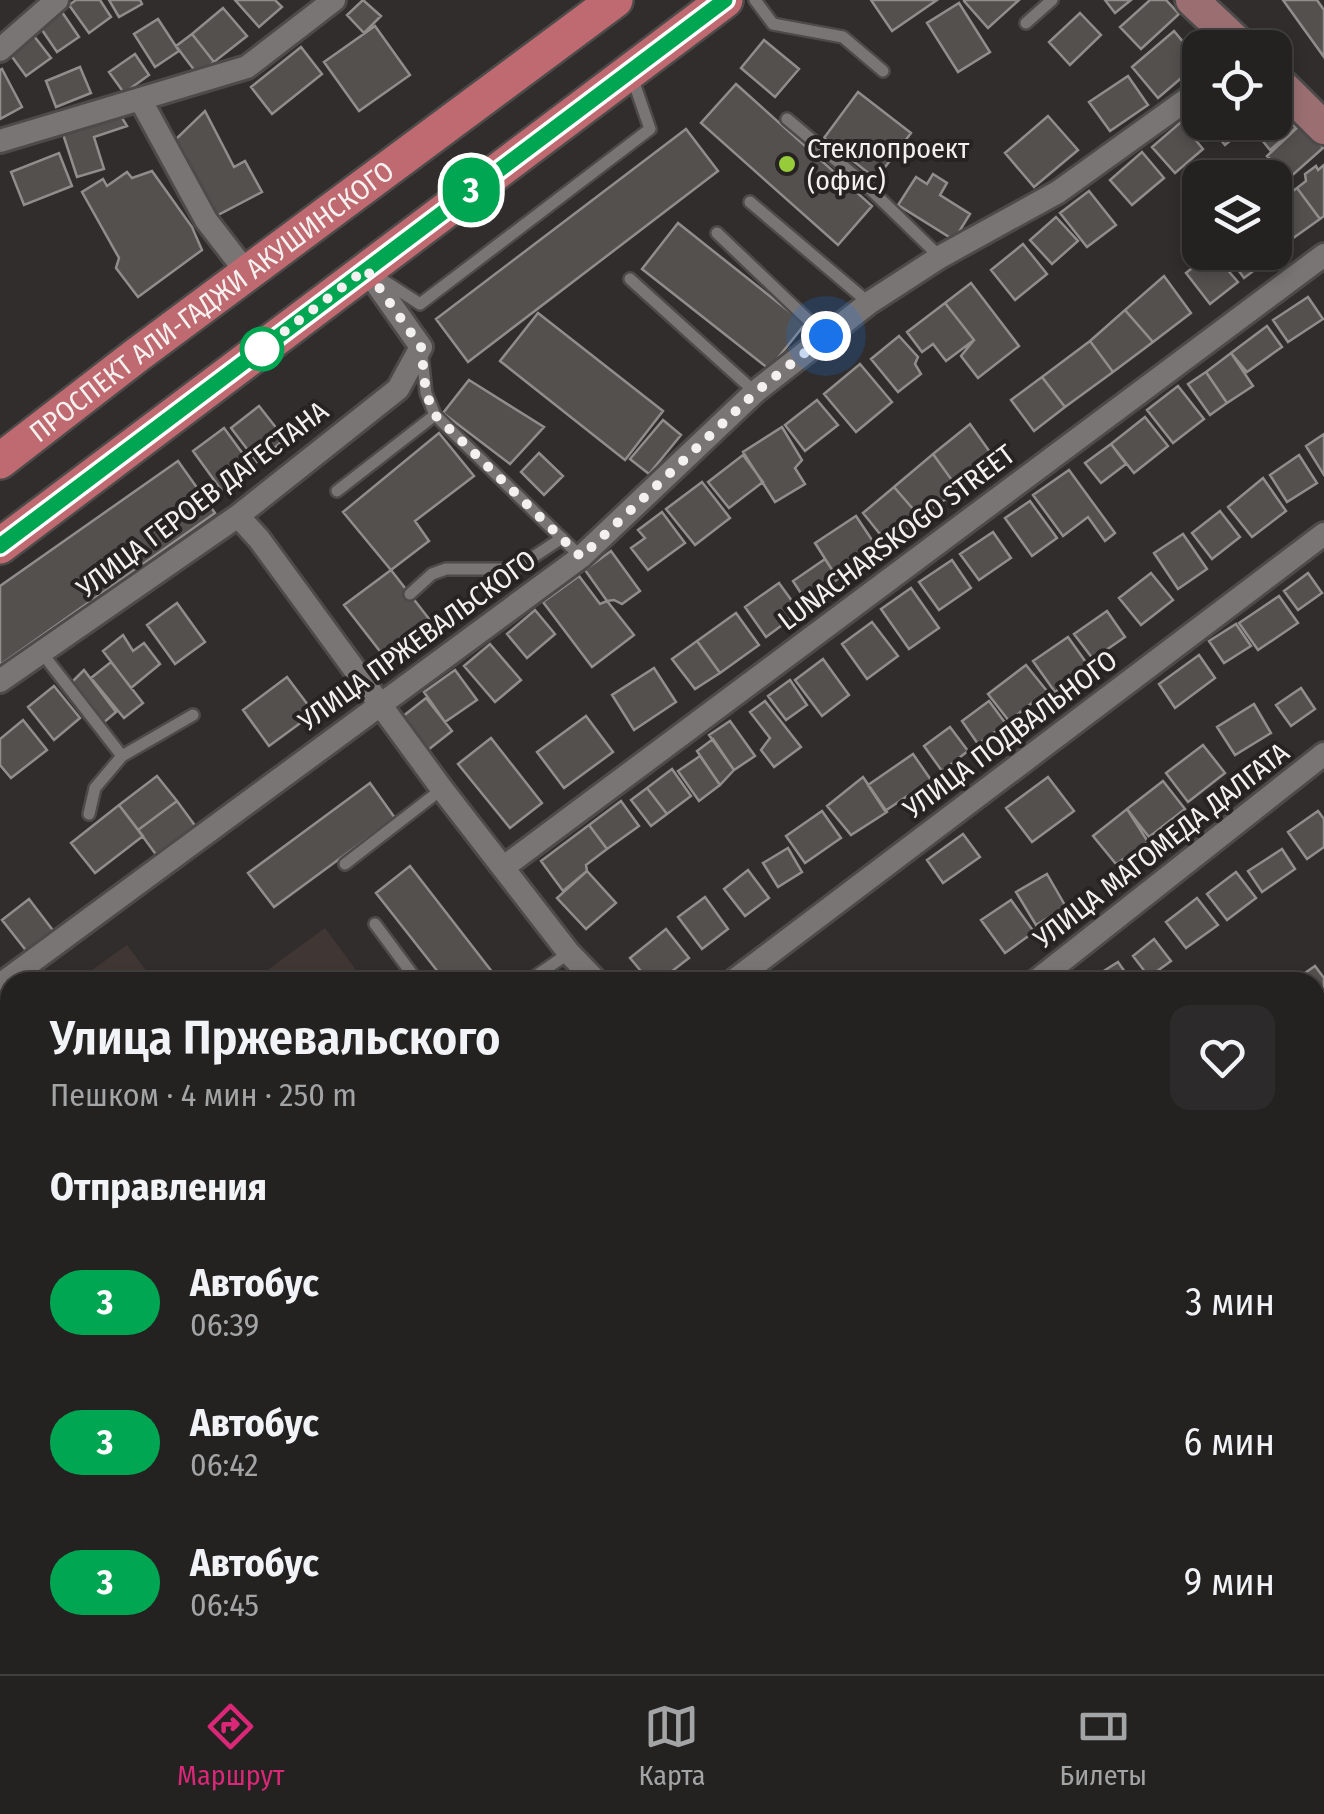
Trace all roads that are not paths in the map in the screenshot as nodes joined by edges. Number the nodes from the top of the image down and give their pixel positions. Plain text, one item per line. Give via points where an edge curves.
1 (56, 0) edge
2 (334, 0) edge
3 (591, 0) edge
4 (615, 0) edge
5 (725, 0) edge
6 (755, 0) edge
7 (1052, 0) edge
8 (1192, 0) edge
9 (1202, 0) edge
10 (1026, 23) dead end
11 (1224, 30) edge
12 (1233, 30) edge
13 (0, 50) edge
14 (630, 71) junction
15 (521, 72) junction
16 (883, 72) dead end
17 (1292, 85) edge
18 (1292, 96) edge
19 (140, 99) junction
20 (1182, 103) edge
21 (1324, 116) edge
22 (787, 119) dead end
23 (1324, 128) edge
24 (0, 141) edge
25 (750, 202) dead end
26 (717, 233) dead end
27 (1324, 255) edge
28 (940, 257) junction
29 (366, 269) junction
30 (247, 273) junction
31 (630, 278) dead end
32 (869, 303) junction
33 (826, 336) junction
34 (421, 347) junction
35 (756, 392) junction
36 (435, 415) junction
37 (0, 461) edge
38 (337, 491) dead end
39 (238, 516) junction
40 (1324, 534) edge
41 (562, 538) junction
42 (0, 546) edge
43 (581, 557) junction
44 (410, 594) dead end
45 (42, 653) junction
46 (0, 682) edge
47 (380, 704) junction
48 (193, 715) dead end
49 (1324, 754) edge
50 (122, 756) junction
51 (442, 789) junction
52 (89, 814) dead end
53 (345, 864) dead end
54 (504, 867) junction
55 (375, 924) dead end
56 (569, 953) junction
57 (18, 972) edge
58 (411, 972) edge
59 (541, 972) edge
60 (587, 972) edge
61 (745, 972) edge
62 (1048, 972) edge

1 - 13 street
2 - 19 street via 247,67
3 - 15 main road
4 - 15 main road, ПРОСПЕКТ АЛИ-ГАДЖИ АКУШИНСКОГО
5 - 14 main road
6 - 16 lane via 773,24 843,38
7 - 10 lane
8 - 11 main road
9 - 12 main road
14 - 29 main road
14 - 29 lane via 650,129 420,304
15 - 30 main road, ПРОСПЕКТ АЛИ-ГАДЖИ АКУШИНСКОГО
17 - 21 main road
18 - 23 main road
19 - 24 street
19 - 30 street via 206,220
20 - 28 street, УЛИЦА ПРЖЕВАЛЬСКОГО via 1058,192
22 - 28 lane
25 - 32 lane
26 - 33 lane
27 - 54 street, LUNACHARSKOGO STREET
28 - 32 street, УЛИЦА ПРЖЕВАЛЬСКОГО
29 - 34 street
29 - 42 main road
30 - 37 main road, ПРОСПЕКТ АЛИ-ГАДЖИ АКУШИНСКОГО
31 - 35 lane
32 - 33 street, УЛИЦА ПРЖЕВАЛЬСКОГО
33 - 35 street, УЛИЦА ПРЖЕВАЛЬСКОГО
34 - 36 lane
34 - 39 street, УЛИЦА ГЕРОЕВ ДАГЕСТАНА via 398,389
35 - 43 street, УЛИЦА ПРЖЕВАЛЬСКОГО
36 - 38 lane
36 - 41 lane
39 - 45 street, УЛИЦА ГЕРОЕВ ДАГЕСТАНА
39 - 47 street
40 - 61 street, УЛИЦА ПОДВАЛЬНОГО
41 - 43 lane
41 - 44 lane via 515,569 446,569
43 - 47 street, УЛИЦА ПРЖЕВАЛЬСКОГО
45 - 46 street, УЛИЦА ГЕРОЕВ ДАГЕСТАНА
45 - 50 lane
47 - 51 street
47 - 57 street, УЛИЦА ПРЖЕВАЛЬСКОГО
48 - 50 lane
49 - 62 street, УЛИЦА МАГОМЕДА ДАЛГАТА
50 - 52 lane via 95,788
51 - 53 lane
51 - 54 street
54 - 56 street
55 - 58 lane
56 - 59 lane
56 - 60 street

